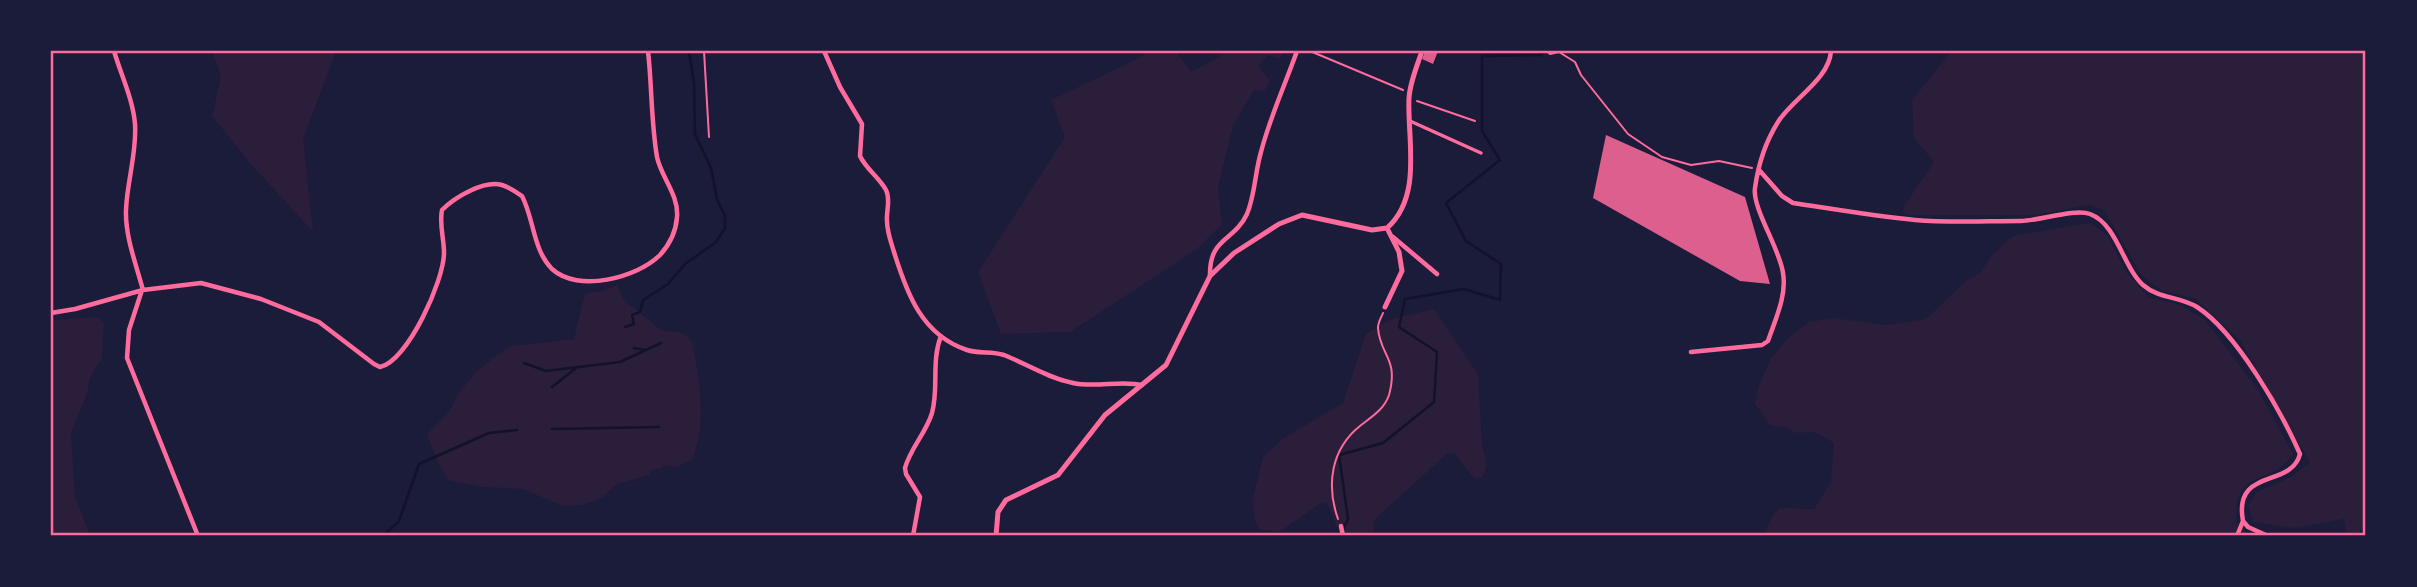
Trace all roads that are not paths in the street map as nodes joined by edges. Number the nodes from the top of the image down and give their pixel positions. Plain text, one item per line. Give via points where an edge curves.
1 (114, 51) edge
2 (648, 51) edge
3 (824, 51) edge
4 (1297, 51) edge
5 (1422, 51) edge
6 (1831, 51) edge
7 (1410, 121) junction
8 (1481, 153) dead end
9 (1760, 171) junction
10 (1388, 231) junction
11 (1437, 274) dead end
12 (1210, 276) junction
13 (143, 290) junction
14 (1385, 307) road end
15 (51, 313) edge
16 (941, 336) junction
17 (1692, 352) dead end
18 (1143, 386) junction
19 (2243, 521) junction
20 (1341, 526) road end
21 (198, 536) edge
22 (913, 536) edge
23 (996, 536) edge
24 (1343, 536) edge
25 (2237, 536) edge
26 (2268, 536) edge

1 - 13 street via 135,125 126,213
2 - 13 street via 658,161 678,215 675,233 659,256 628,274 608,280 573,280 553,270 540,253 522,196 492,183 442,210 444,254 431,303 396,358 385,366 360,354 319,322 261,299 201,283
3 - 16 street via 862,124 861,159 887,194 887,227 905,286 920,316
4 - 12 street via 1269,120 1248,213 1213,252
5 - 7 street via 1409,96
6 - 9 street via 1825,69 1779,121
7 - 8 street
7 - 10 street via 1412,152 1406,192
9 - 17 street via 1755,200 1783,273 1783,293 1768,341
9 - 19 street via 1793,203 1917,220 2021,221 2090,214 2117,240 2144,286 2159,296 2198,308 2227,336 2261,380 2294,440 2300,454 2297,464 2248,489
10 - 11 street
10 - 12 street via 1302,215 1291,217 1234,253
10 - 14 street via 1402,271
12 - 18 street via 1170,360
13 - 15 street
13 - 21 street via 129,330 127,358
16 - 18 street via 967,350 1001,354 1074,383
16 - 22 street via 934,359 932,414 905,468 920,498
18 - 23 street via 1097,424 1058,475 1006,500 998,512
19 - 25 street
19 - 26 street
20 - 24 street

